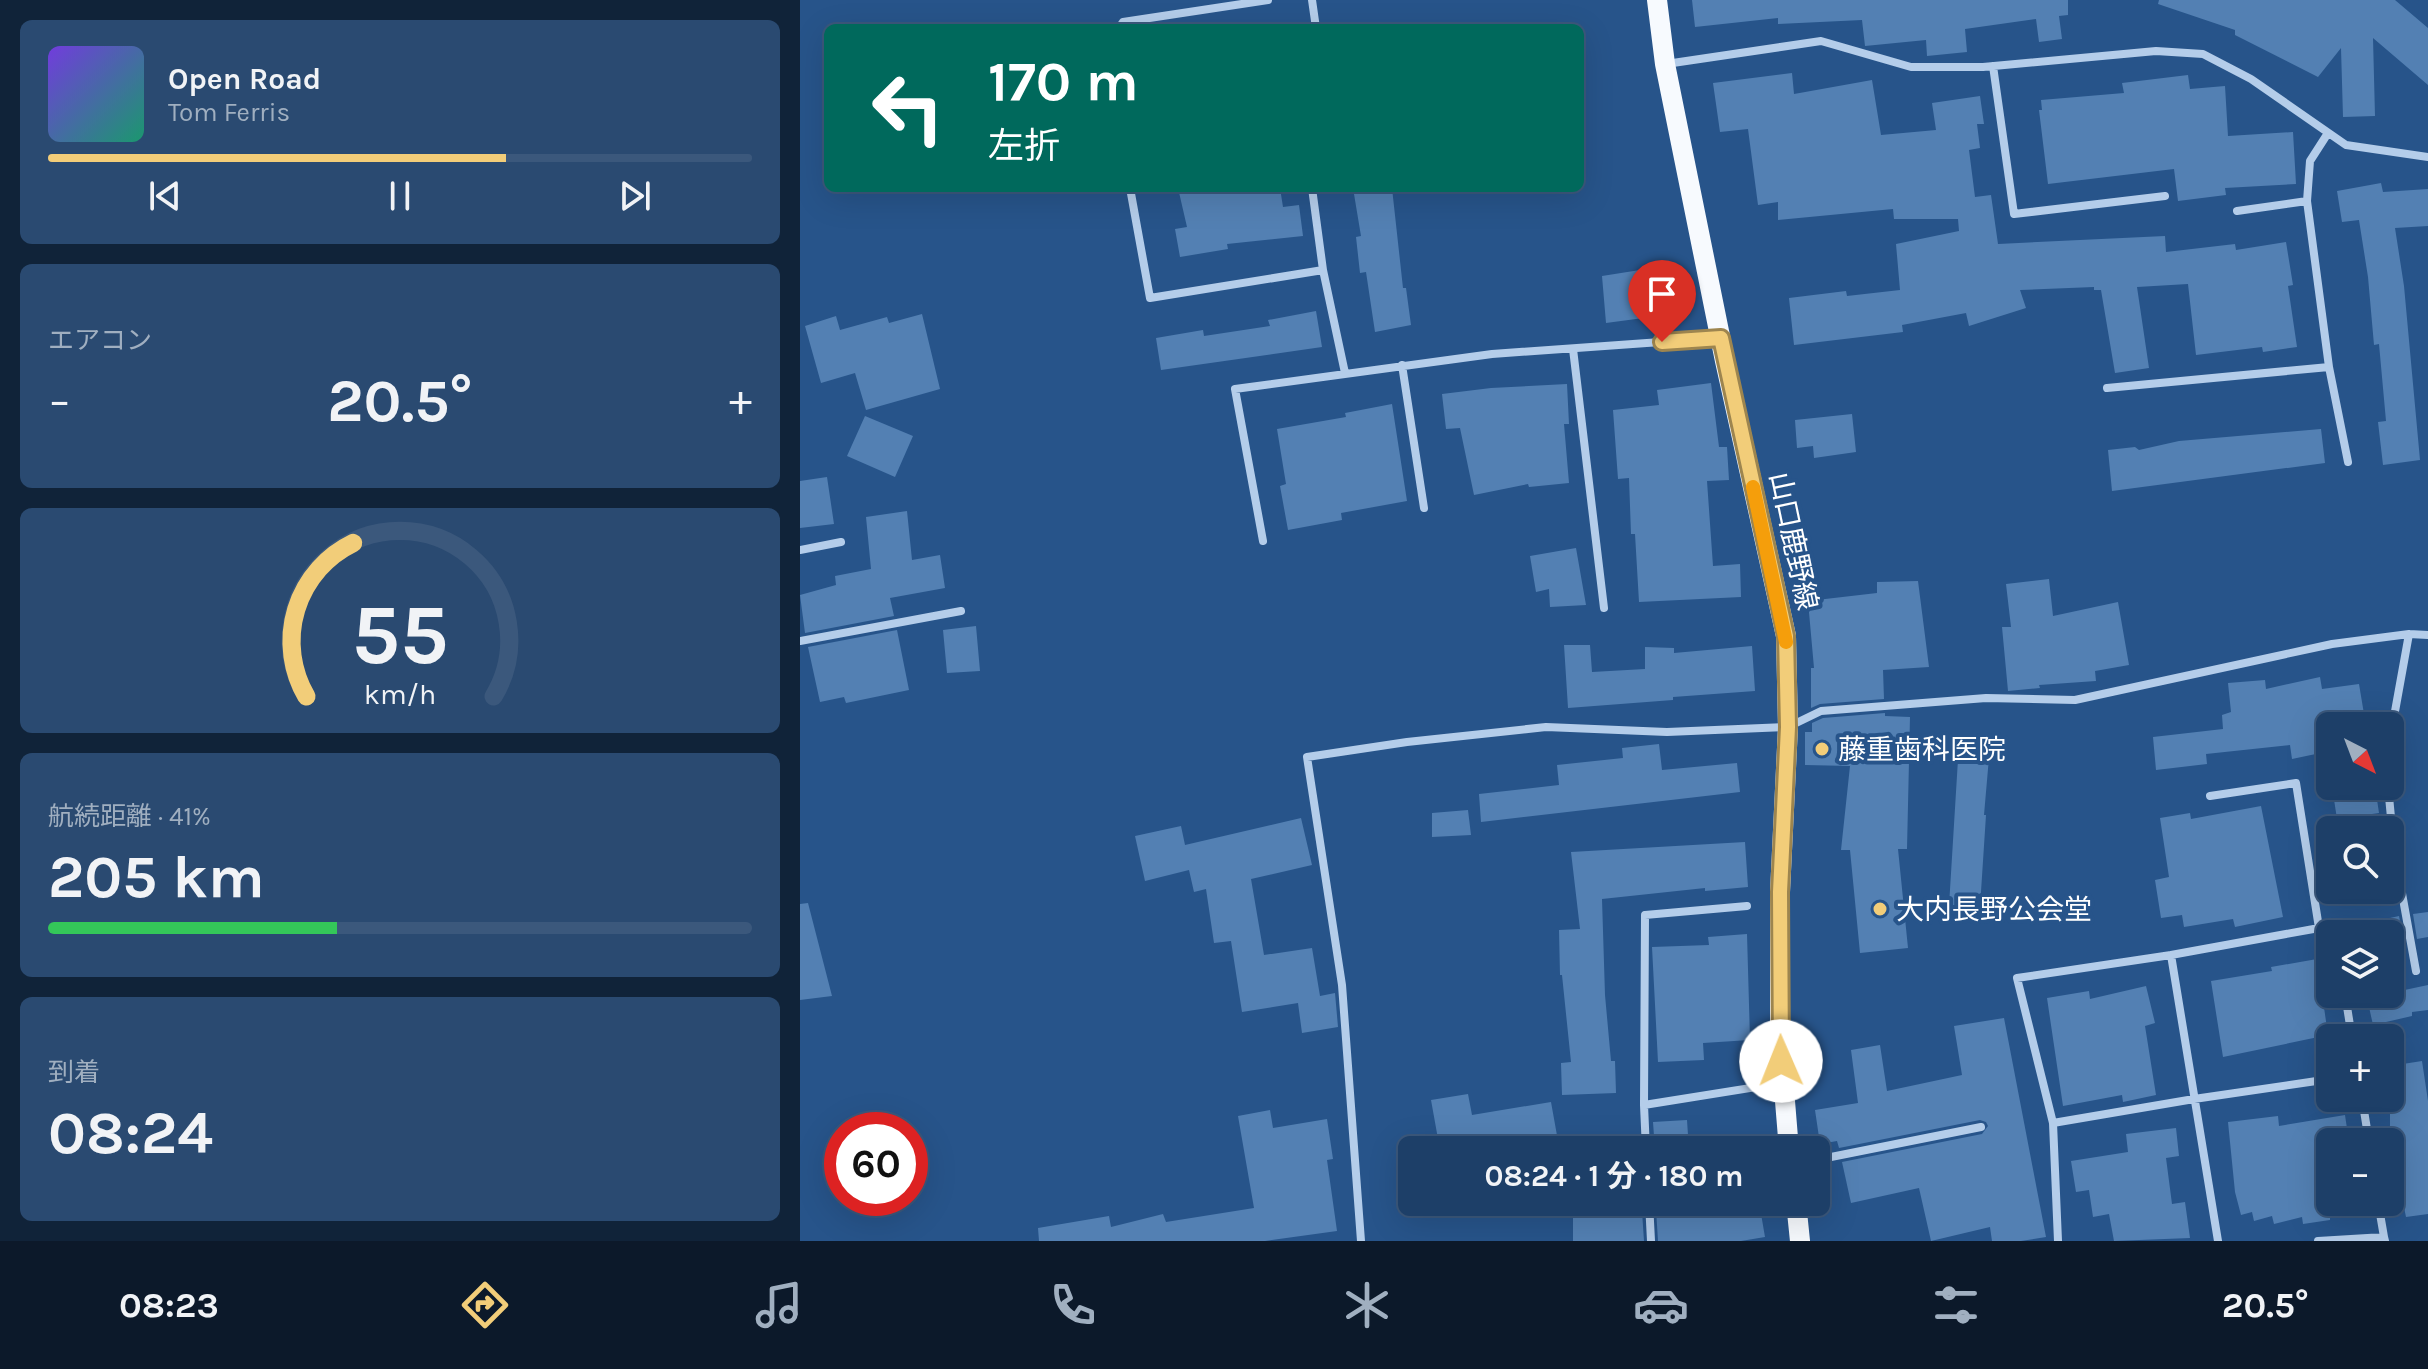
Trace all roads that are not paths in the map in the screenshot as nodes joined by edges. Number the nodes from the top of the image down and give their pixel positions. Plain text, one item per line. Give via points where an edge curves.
1 (1268, 0) edge
2 (1312, 0) edge
3 (1657, 0) edge
4 (1122, 24) edge
5 (1315, 24) edge
6 (1665, 64) junction
7 (1993, 66) junction
8 (2328, 133) junction
9 (2428, 157) edge
10 (1131, 192) edge
11 (1313, 192) edge
12 (2165, 196) dead end
13 (2307, 201) junction
14 (2237, 211) dead end
15 (1323, 270) junction
16 (1721, 338) junction
17 (1573, 349) junction
18 (1402, 365) junction
19 (2329, 367) junction
20 (1345, 373) junction
21 (2107, 388) dead end
22 (2348, 462) dead end
23 (1424, 508) dead end
24 (1263, 541) dead end
25 (841, 542) dead end
26 (800, 550) edge
27 (1604, 608) dead end
28 (961, 611) dead end
29 (2409, 634) junction
30 (2428, 635) edge
31 (800, 641) edge
32 (2395, 712) edge
33 (1788, 727) junction
34 (2210, 796) dead end
35 (2389, 800) edge
36 (1747, 906) dead end
37 (2318, 920) edge
38 (2316, 929) edge
39 (2171, 955) junction
40 (2416, 971) dead end
41 (2316, 1081) edge
42 (1782, 1083) junction
43 (2194, 1099) junction
44 (1644, 1105) junction
45 (2053, 1123) junction
46 (1981, 1127) dead end
47 (1645, 1136) edge
48 (1788, 1136) edge
49 (1830, 1157) edge
50 (1650, 1216) edge
51 (1797, 1216) edge
52 (2380, 1216) edge
53 (2384, 1239) edge
54 (1361, 1241) edge
55 (1651, 1241) edge
56 (1800, 1241) edge
57 (2058, 1241) edge
58 (2218, 1241) edge
59 (2318, 1241) edge

1 - 4 street
2 - 5 street
3 - 6 main road, 山口鹿野線
6 - 7 street via 1821,41 1911,67
6 - 16 main road, 山口鹿野線
7 - 8 street via 2156,51 2203,54 2251,79
7 - 12 street via 2014,214
8 - 9 street via 2346,145
8 - 13 street via 2310,161
10 - 15 street via 1150,298
11 - 15 street
13 - 14 street
13 - 19 street
15 - 20 street
16 - 17 street
16 - 33 main road, 山口鹿野線 via 1786,636
17 - 18 street
17 - 27 street
18 - 20 street
18 - 23 street
19 - 21 street
19 - 22 street
20 - 24 street via 1235,389
25 - 26 street
28 - 31 street
29 - 30 street
29 - 32 street
29 - 33 street via 2332,644 2075,700 1986,698 1821,711
33 - 42 main road, 山口鹿野線 via 1780,892
33 - 54 street via 1667,732 1546,727 1307,757 1342,985
34 - 37 street via 2296,783
35 - 40 street
36 - 44 street via 1645,915
38 - 39 street
39 - 43 street
39 - 45 street via 2017,978
41 - 43 street
42 - 44 street
42 - 48 main road, 山口鹿野線
43 - 45 street
43 - 58 street
44 - 47 street
45 - 57 street
46 - 49 street
50 - 55 street
51 - 56 main road
52 - 53 street
53 - 59 street

